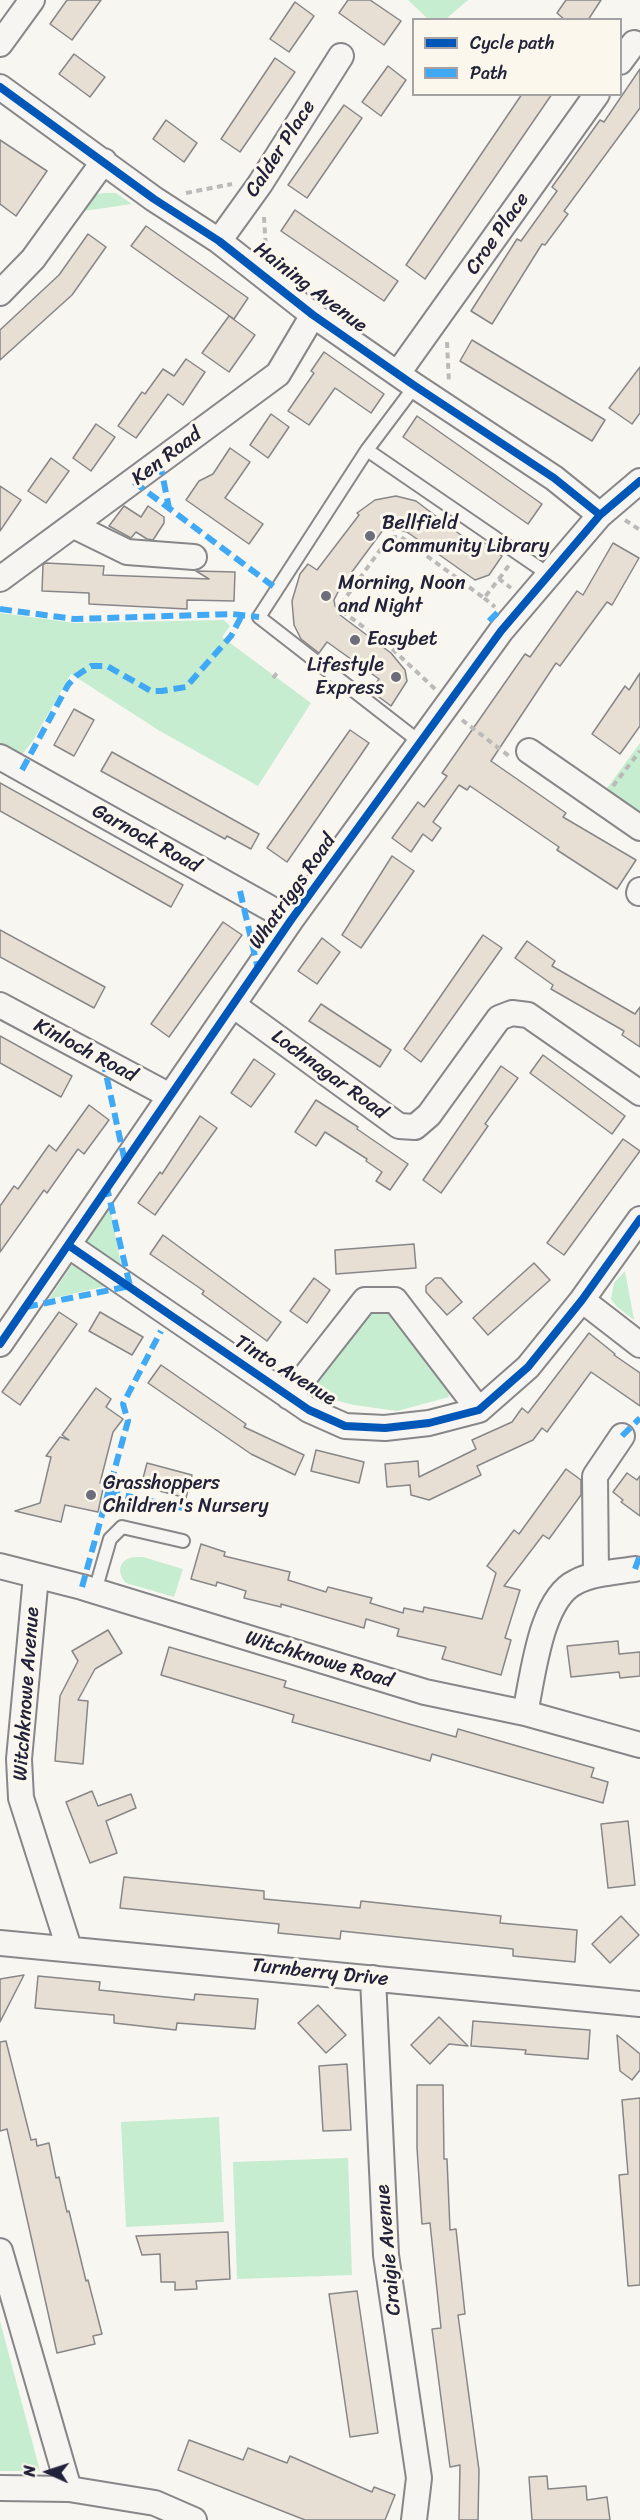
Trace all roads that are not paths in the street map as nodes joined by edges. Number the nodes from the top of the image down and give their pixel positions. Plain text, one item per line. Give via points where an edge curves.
1 (32, 0) edge
2 (0, 44) edge
3 (340, 56) dead end
4 (0, 87) edge
5 (596, 96) edge
6 (105, 161) junction
7 (219, 241) junction
8 (0, 293) edge
9 (313, 315) junction
10 (407, 380) junction
11 (367, 450) junction
12 (640, 481) edge
13 (600, 515) junction
14 (74, 526) junction
15 (194, 557) dead end
16 (548, 574) junction
17 (0, 579) edge
18 (421, 743) junction
19 (529, 752) road end
20 (0, 757) edge
21 (640, 828) edge
22 (291, 920) junction
23 (0, 1005) edge
24 (233, 1005) junction
25 (640, 1093) edge
26 (170, 1096) junction
27 (640, 1219) edge
28 (68, 1245) junction
29 (582, 1300) junction
30 (0, 1344) edge
31 (640, 1345) edge
32 (289, 1397) junction
33 (479, 1410) junction
34 (622, 1436) dead end
35 (183, 1541) dead end
36 (0, 1566) edge
37 (635, 1569) dead end
38 (596, 1575) junction
39 (36, 1576) junction
40 (95, 1591) junction
41 (525, 1713) junction
42 (640, 1745) edge
43 (0, 1943) edge
44 (69, 1948) junction
45 (373, 1978) junction
46 (640, 2004) edge
47 (0, 2252) edge
48 (0, 2488) edge
49 (69, 2489) junction
50 (194, 2520) edge
51 (414, 2520) edge

1 - 2 street
3 - 7 street, Calder Place
4 - 6 street, Haining Avenue
5 - 10 street, Croe Place via 445,309
6 - 7 street, Haining Avenue
6 - 8 street via 33,259
7 - 9 street, Haining Avenue
9 - 10 street, Haining Avenue
9 - 14 street, Ken Road via 278,374
10 - 11 lane
10 - 13 street, Haining Avenue via 554,478
11 - 16 lane
11 - 18 lane via 259,617
12 - 13 street, Whatriggs Road
13 - 16 street, Whatriggs Road
14 - 15 street via 127,552
14 - 17 street, Ken Road
16 - 18 street, Whatriggs Road via 501,631
18 - 22 street, Whatriggs Road
19 - 21 street
20 - 22 street, Garnock Road
22 - 24 street, Whatriggs Road
23 - 26 street, Kinloch Road
24 - 25 street, Lochnagar Road via 399,1126 415,1127 429,1115 499,1018 512,1013 528,1015
24 - 26 street, Whatriggs Road
26 - 28 street, Whatriggs Road
27 - 29 street, Tinto Avenue
28 - 30 street, Whatriggs Road
28 - 32 street, Tinto Avenue
29 - 31 street
29 - 33 street, Tinto Avenue via 528,1367
32 - 33 street, Tinto Avenue via 345,1426 385,1428 429,1423
32 - 33 street, Tinto Avenue via 365,1300 395,1300
34 - 38 street via 595,1476
35 - 40 lane via 122,1527 110,1539
36 - 39 street, Witchknowe Road
37 - 38 street
38 - 41 street via 574,1582 561,1594 545,1620
39 - 40 street, Witchknowe Road
39 - 44 street, Witchknowe Avenue via 19,1759 21,1798
40 - 41 street, Witchknowe Road via 425,1692
41 - 42 street, Witchknowe Road
43 - 44 street, Turnberry Drive
44 - 45 street, Turnberry Drive
45 - 46 street, Turnberry Drive
45 - 51 street, Craigie Avenue via 386,2255 419,2478
47 - 49 street
48 - 49 street
49 - 50 street via 154,2503

